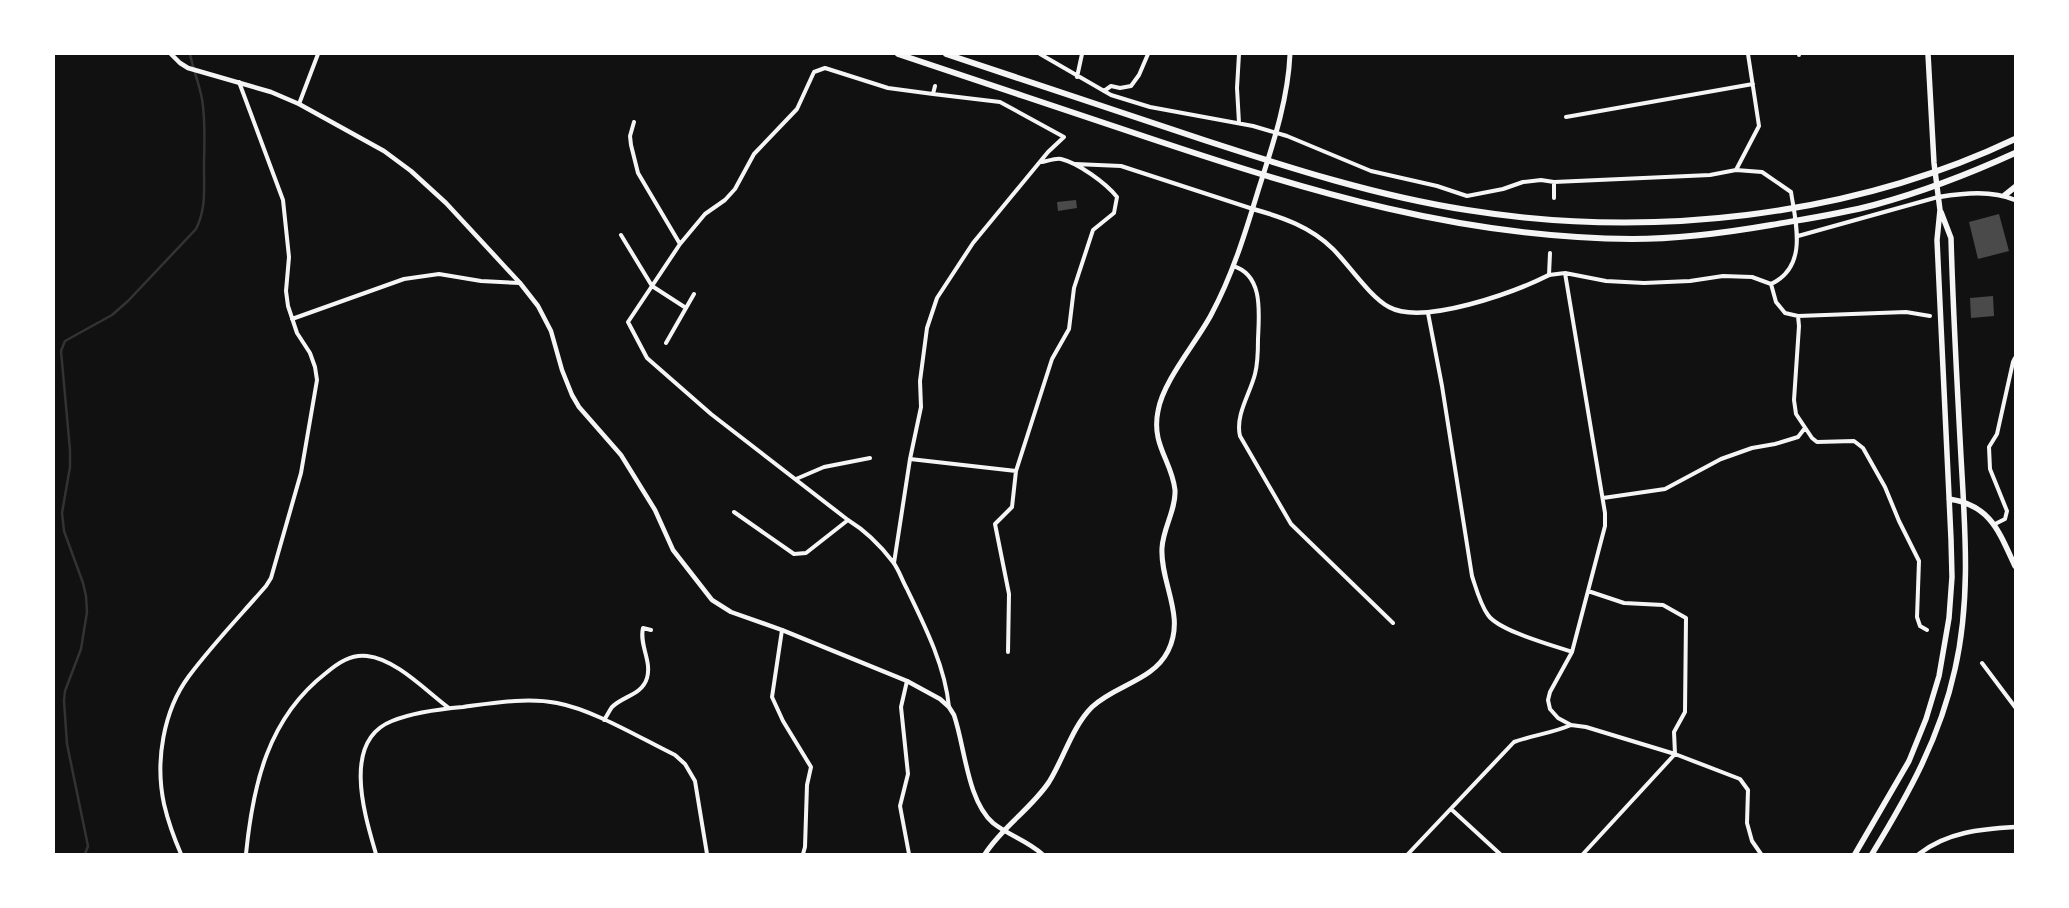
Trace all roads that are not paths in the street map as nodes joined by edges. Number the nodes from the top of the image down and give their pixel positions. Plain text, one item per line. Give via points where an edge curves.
1 (171, 54) edge
2 (318, 54) edge
3 (898, 54) edge
4 (946, 54) edge
5 (1040, 54) edge
6 (1082, 54) edge
7 (1148, 54) edge
8 (1239, 54) edge
9 (1290, 54) edge
10 (1748, 54) edge
11 (1928, 54) edge
12 (1077, 77) junction
13 (239, 82) junction
14 (1753, 84) junction
15 (935, 86) dead end
16 (1104, 91) junction
17 (933, 94) junction
18 (299, 104) junction
19 (1566, 117) dead end
20 (634, 122) dead end
21 (1239, 123) junction
22 (1277, 133) junction
23 (2015, 139) edge
24 (2015, 155) edge
25 (1042, 162) junction
26 (1075, 164) junction
27 (1736, 170) junction
28 (1554, 182) junction
29 (2015, 187) edge
30 (2005, 196) junction
31 (1939, 197) junction
32 (1554, 198) dead end
33 (2015, 200) edge
34 (1253, 209) junction
35 (1940, 210) junction
36 (621, 235) dead end
37 (1798, 236) junction
38 (680, 244) junction
39 (1550, 253) dead end
40 (1233, 266) junction
41 (1565, 272) junction
42 (1549, 275) junction
43 (520, 283) junction
44 (1771, 284) junction
45 (652, 286) junction
46 (694, 294) dead end
47 (686, 308) junction
48 (1428, 313) junction
49 (1798, 316) junction
50 (1930, 316) dead end
51 (292, 319) junction
52 (666, 343) dead end
53 (2015, 358) edge
54 (1805, 428) junction
55 (870, 458) dead end
56 (910, 459) junction
57 (1016, 471) junction
58 (796, 479) junction
59 (1603, 498) junction
60 (1949, 500) junction
61 (1963, 501) junction
62 (734, 512) dead end
63 (848, 520) junction
64 (1995, 524) junction
65 (894, 563) junction
66 (2015, 566) edge
67 (1588, 591) junction
68 (1393, 623) dead end
69 (651, 630) dead end
70 (782, 630) junction
71 (1927, 630) dead end
72 (1008, 652) dead end
73 (1572, 652) junction
74 (1982, 663) dead end
75 (907, 681) junction
76 (949, 707) junction
77 (449, 708) junction
78 (2015, 708) edge
79 (604, 720) junction
80 (1571, 725) junction
81 (1675, 754) junction
82 (1450, 809) junction
83 (2015, 826) edge
84 (1005, 831) junction
85 (181, 854) edge
86 (246, 854) edge
87 (376, 854) edge
88 (707, 854) edge
89 (803, 854) edge
90 (908, 854) edge
91 (986, 854) edge
92 (1042, 854) edge
93 (1408, 854) edge
94 (1500, 854) edge
95 (1583, 854) edge
96 (1761, 854) edge
97 (1855, 854) edge
98 (1872, 854) edge
99 (1923, 854) edge

1 - 13 street via 188,68
2 - 18 street
3 - 24 highway via 1228,164 1356,202 1516,232 1634,239 1690,236 1780,224 1872,206
4 - 23 highway via 1288,167 1440,205 1522,217 1625,222 1719,218 1776,211 1903,181 1977,156
5 - 12 street
6 - 12 street
7 - 16 street via 1131,86 1111,86
8 - 21 street
9 - 22 main road
10 - 14 street
11 - 31 main road
12 - 16 street
13 - 18 street
13 - 51 street via 283,200 288,257 286,290
14 - 19 street
14 - 27 street via 1758,126
15 - 17 street
16 - 21 street via 1150,107
17 - 25 street via 1000,102 1064,137
17 - 38 street via 888,88 825,68 814,72 797,109 754,154 735,189 705,214
18 - 43 street via 384,151 412,171 458,214
20 - 38 street via 630,136 638,173
21 - 22 street
22 - 28 street via 1371,171 1467,196 1523,182
22 - 34 main road
25 - 26 street via 1059,158
25 - 56 street via 973,243 937,298 928,328 920,381 922,407
26 - 34 street via 1121,166
26 - 57 street via 1117,196 1114,213 1093,230 1074,288 1069,329 1052,359
27 - 28 street via 1710,175
27 - 37 street via 1762,172 1791,192
28 - 32 street
29 - 30 highway
30 - 31 street via 1974,193
30 - 33 street
31 - 35 main road
31 - 37 street
34 - 40 main road
34 - 48 street via 1295,223 1314,234 1333,249 1389,307 1409,313
35 - 60 main road via 1937,240
35 - 61 main road via 1951,238
36 - 45 street
37 - 44 street via 1793,263 1782,279
38 - 45 street
39 - 42 street
40 - 68 street via 1252,280 1260,309 1256,372 1240,417 1240,436 1291,524
40 - 84 main road via 1211,315 1158,408 1159,445 1175,493 1162,550 1175,614 1169,650 1153,670 1117,689 1092,708 1047,784
41 - 42 street
41 - 44 street via 1644,283 1723,276 1752,277
41 - 59 street
42 - 48 street via 1522,288
43 - 51 street via 439,274 404,279
43 - 70 street via 545,318 572,395 621,455 655,510 673,550 712,600 731,612
44 - 49 street via 1776,302 1784,313
45 - 47 street
45 - 58 street via 628,322 647,358 711,414
46 - 47 street
47 - 52 street
48 - 73 street via 1472,576 1487,615 1497,625
49 - 50 street via 1906,312
49 - 54 street via 1794,400 1796,414
51 - 85 street via 315,366 317,380 301,473 271,578 188,678 163,735 160,754 164,802
53 - 64 street via 1997,434 1989,448 1990,469 2007,512 2004,519
54 - 59 street via 1798,437 1721,459 1665,489
54 - 71 street via 1817,442 1854,441 1863,448 1886,487 1919,561 1916,617 1920,626
55 - 58 street via 824,467
56 - 57 street
56 - 65 street
57 - 72 street via 1012,507 994,524 1009,594
58 - 63 street
59 - 67 street via 1604,526
60 - 61 main road
60 - 97 main road via 1951,596 1938,676 1926,719 1909,761
61 - 64 main road via 1974,505
61 - 98 main road via 1965,593 1955,669 1940,722 1922,767
62 - 63 street via 794,554 806,553
63 - 65 street via 866,531
64 - 66 main road
65 - 76 street via 942,670
67 - 73 street
67 - 81 street via 1624,602 1663,605 1686,618 1685,712 1674,732
69 - 79 street via 643,628 641,635 648,666 647,678 640,690 613,707
70 - 75 street
70 - 89 street via 772,697 810,767
73 - 80 street via 1548,700 1550,709 1558,718
74 - 78 street
75 - 76 street
75 - 90 street via 901,707 908,774 900,806
76 - 84 street via 981,807 987,817
77 - 79 street via 538,701 585,711
77 - 86 street via 383,660 357,656 330,669 309,686 277,728 258,782
77 - 87 street via 391,721 366,744 361,759 362,798
79 - 88 street via 675,755 685,764 695,781
80 - 81 street
80 - 82 street via 1514,742
81 - 95 street
81 - 96 street via 1740,779 1748,790 1747,823 1752,842
82 - 93 street
82 - 94 street
83 - 99 street via 1958,834 1936,842
84 - 91 main road
84 - 92 street

